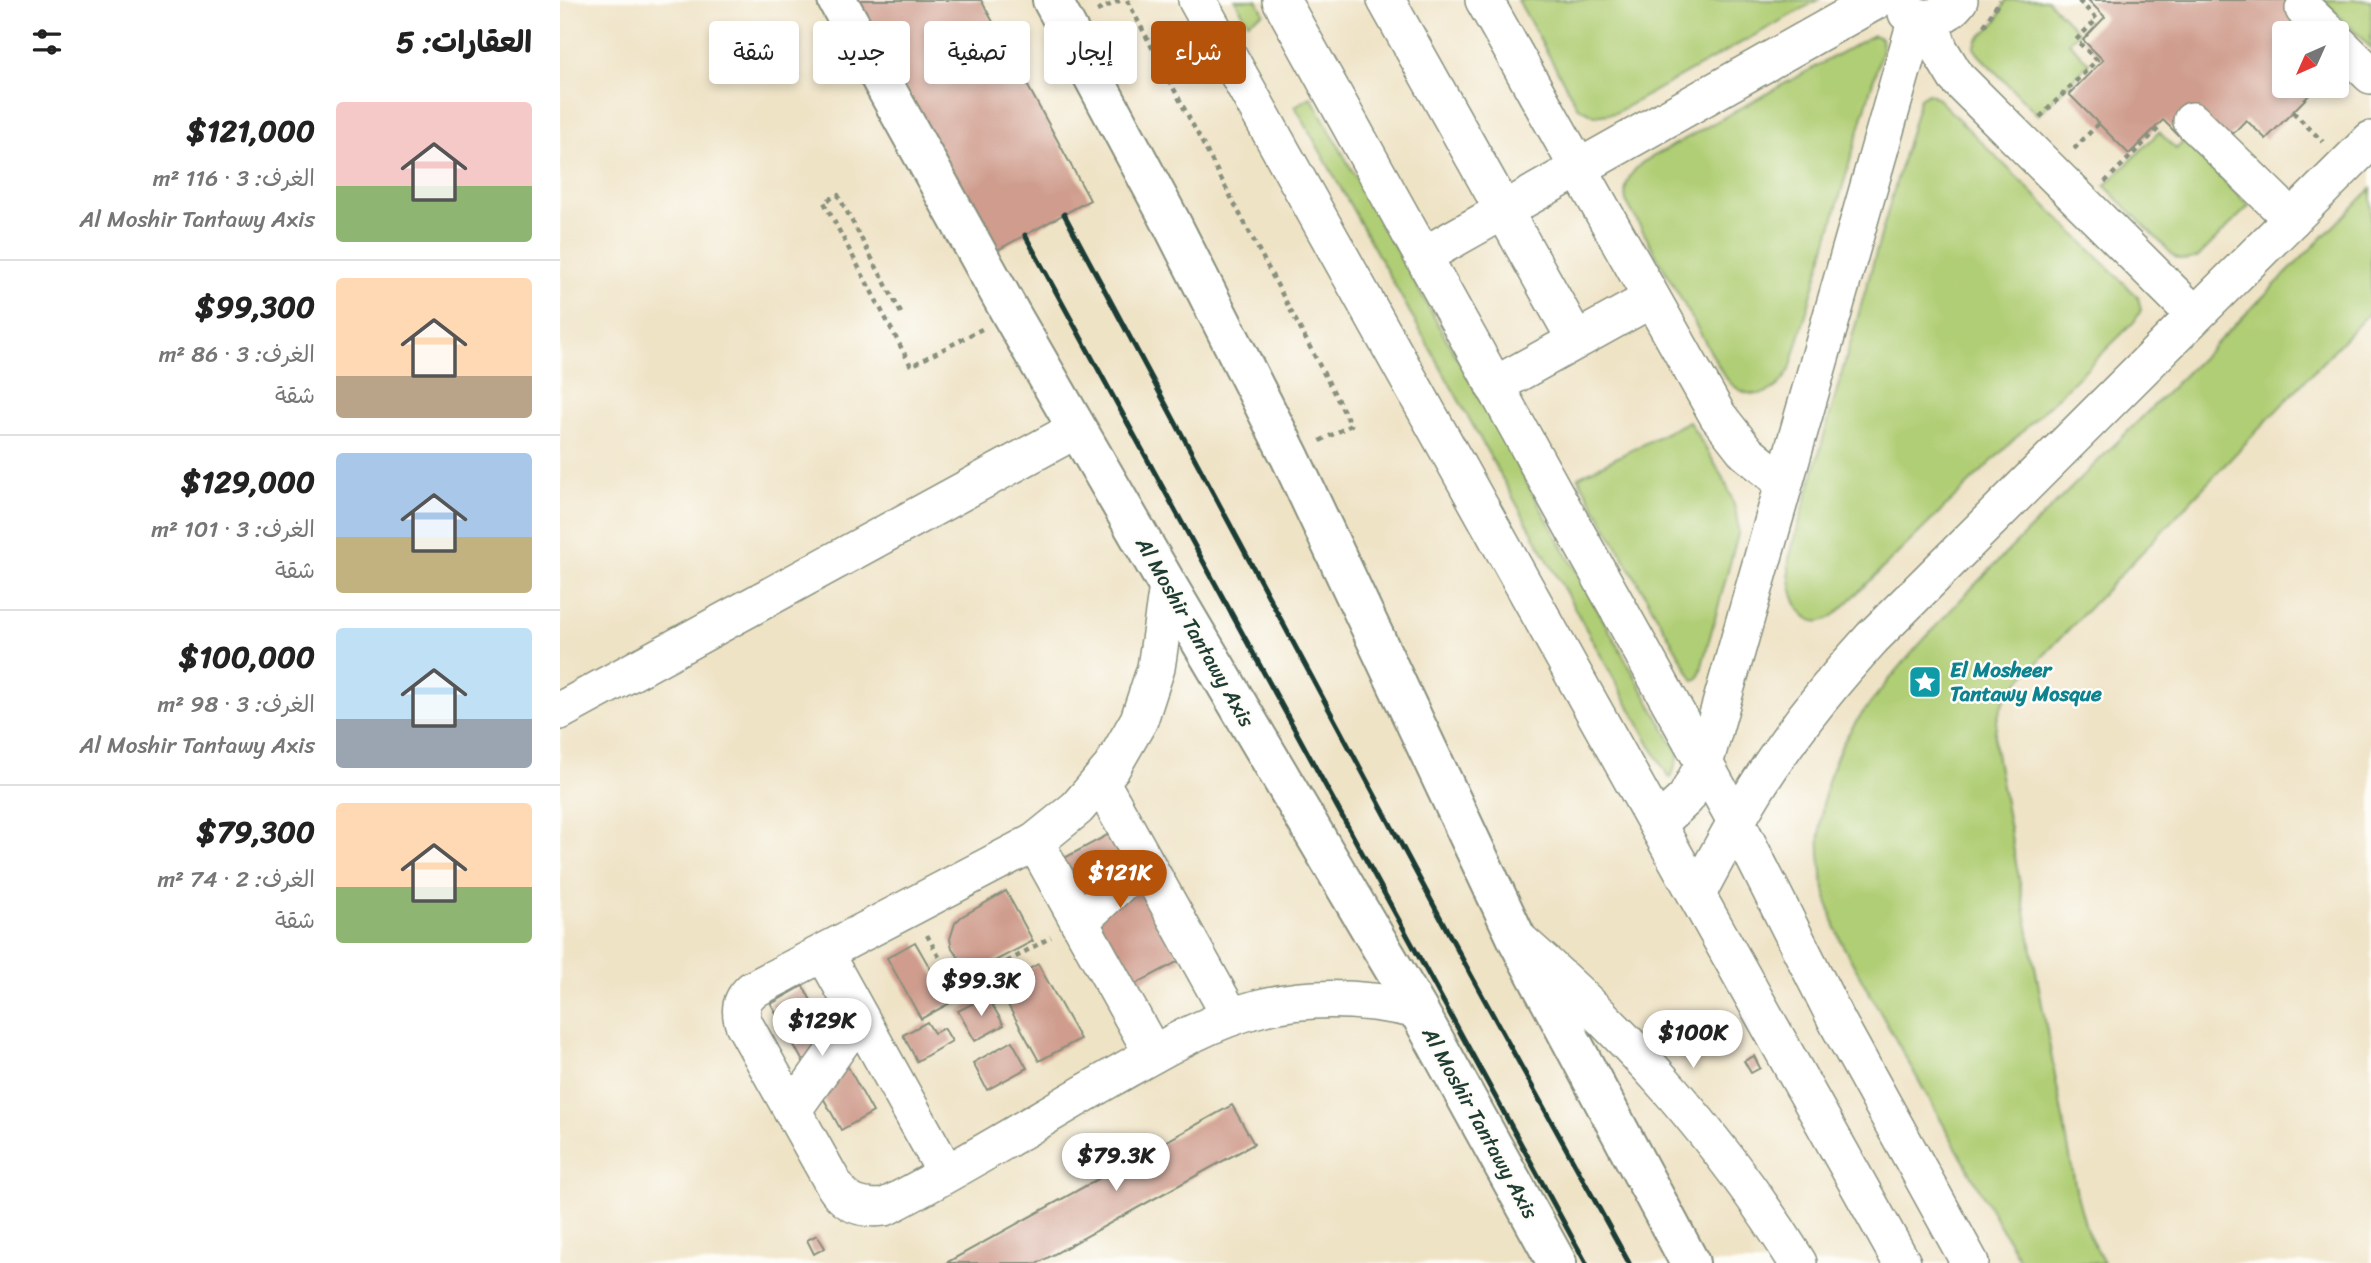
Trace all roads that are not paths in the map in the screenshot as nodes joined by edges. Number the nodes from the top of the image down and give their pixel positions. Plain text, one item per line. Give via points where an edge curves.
1 (837, 0) edge
2 (1052, 0) edge
3 (1197, 0) edge
4 (1280, 0) edge
5 (1386, 0) edge
6 (1484, 0) edge
7 (1877, 0) edge
8 (1925, 9) edge
9 (2349, 54) edge
10 (2371, 75) edge
11 (2180, 127) road end
12 (2371, 140) edge
13 (1579, 169) junction
14 (1504, 211) junction
15 (2292, 219) junction
16 (1423, 256) junction
17 (1651, 299) junction
18 (2194, 315) junction
19 (1576, 340) junction
20 (1494, 386) junction
21 (1077, 429) junction
22 (1784, 483) junction
23 (946, 501) junction
24 (776, 566) dead end
25 (1168, 586) junction
26 (695, 609) dead end
27 (560, 682) edge
28 (560, 711) edge
29 (1704, 764) junction
30 (1100, 781) junction
31 (1736, 821) junction
32 (1658, 824) junction
33 (1035, 842) junction
34 (1144, 860) junction
35 (1697, 894) junction
36 (1079, 922) junction
37 (1517, 939) junction
38 (824, 953) junction
39 (1418, 1010) junction
40 (859, 1017) junction
41 (1231, 1017) junction
42 (1153, 1055) junction
43 (792, 1111) junction
44 (946, 1173) junction
45 (1557, 1263) edge
46 (1690, 1263) edge
47 (1798, 1263) edge
48 (1902, 1263) edge
49 (1970, 1263) edge

1 - 21 highway, Al Moshir Tantawy Axis
2 - 37 highway via 1290,457
3 - 32 street
4 - 16 street
5 - 14 street
6 - 13 street
7 - 13 street
8 - 18 street via 1939,49 1956,77
8 - 22 street
9 - 10 street
11 - 15 street
12 - 15 street
13 - 14 street
13 - 17 street
14 - 16 street
14 - 19 street
15 - 18 street
16 - 20 street
17 - 19 street
17 - 22 street via 1731,436
18 - 31 street via 1872,638 1786,744
19 - 20 street
20 - 29 street
21 - 23 street
21 - 25 highway, Al Moshir Tantawy Axis
22 - 29 street
23 - 24 street via 937,489 923,487
23 - 28 street
25 - 30 street via 1148,695 1126,744
25 - 39 highway, Al Moshir Tantawy Axis
26 - 27 street
29 - 31 street
29 - 32 street via 1686,798
30 - 33 street via 1077,808
30 - 34 street
31 - 35 street
31 - 49 street via 1839,1025
32 - 35 street
33 - 36 street
33 - 38 street
34 - 36 street
34 - 41 street
35 - 48 street
36 - 42 street
37 - 46 highway
37 - 47 street via 1611,1024 1663,1080 1735,1168
38 - 40 street
38 - 43 street via 752,990 741,1009 744,1024
39 - 41 street via 1324,999
39 - 45 highway, Al Moshir Tantawy Axis
40 - 43 street
40 - 44 street
41 - 42 street
42 - 44 street
43 - 44 street via 839,1194 860,1207 885,1206

